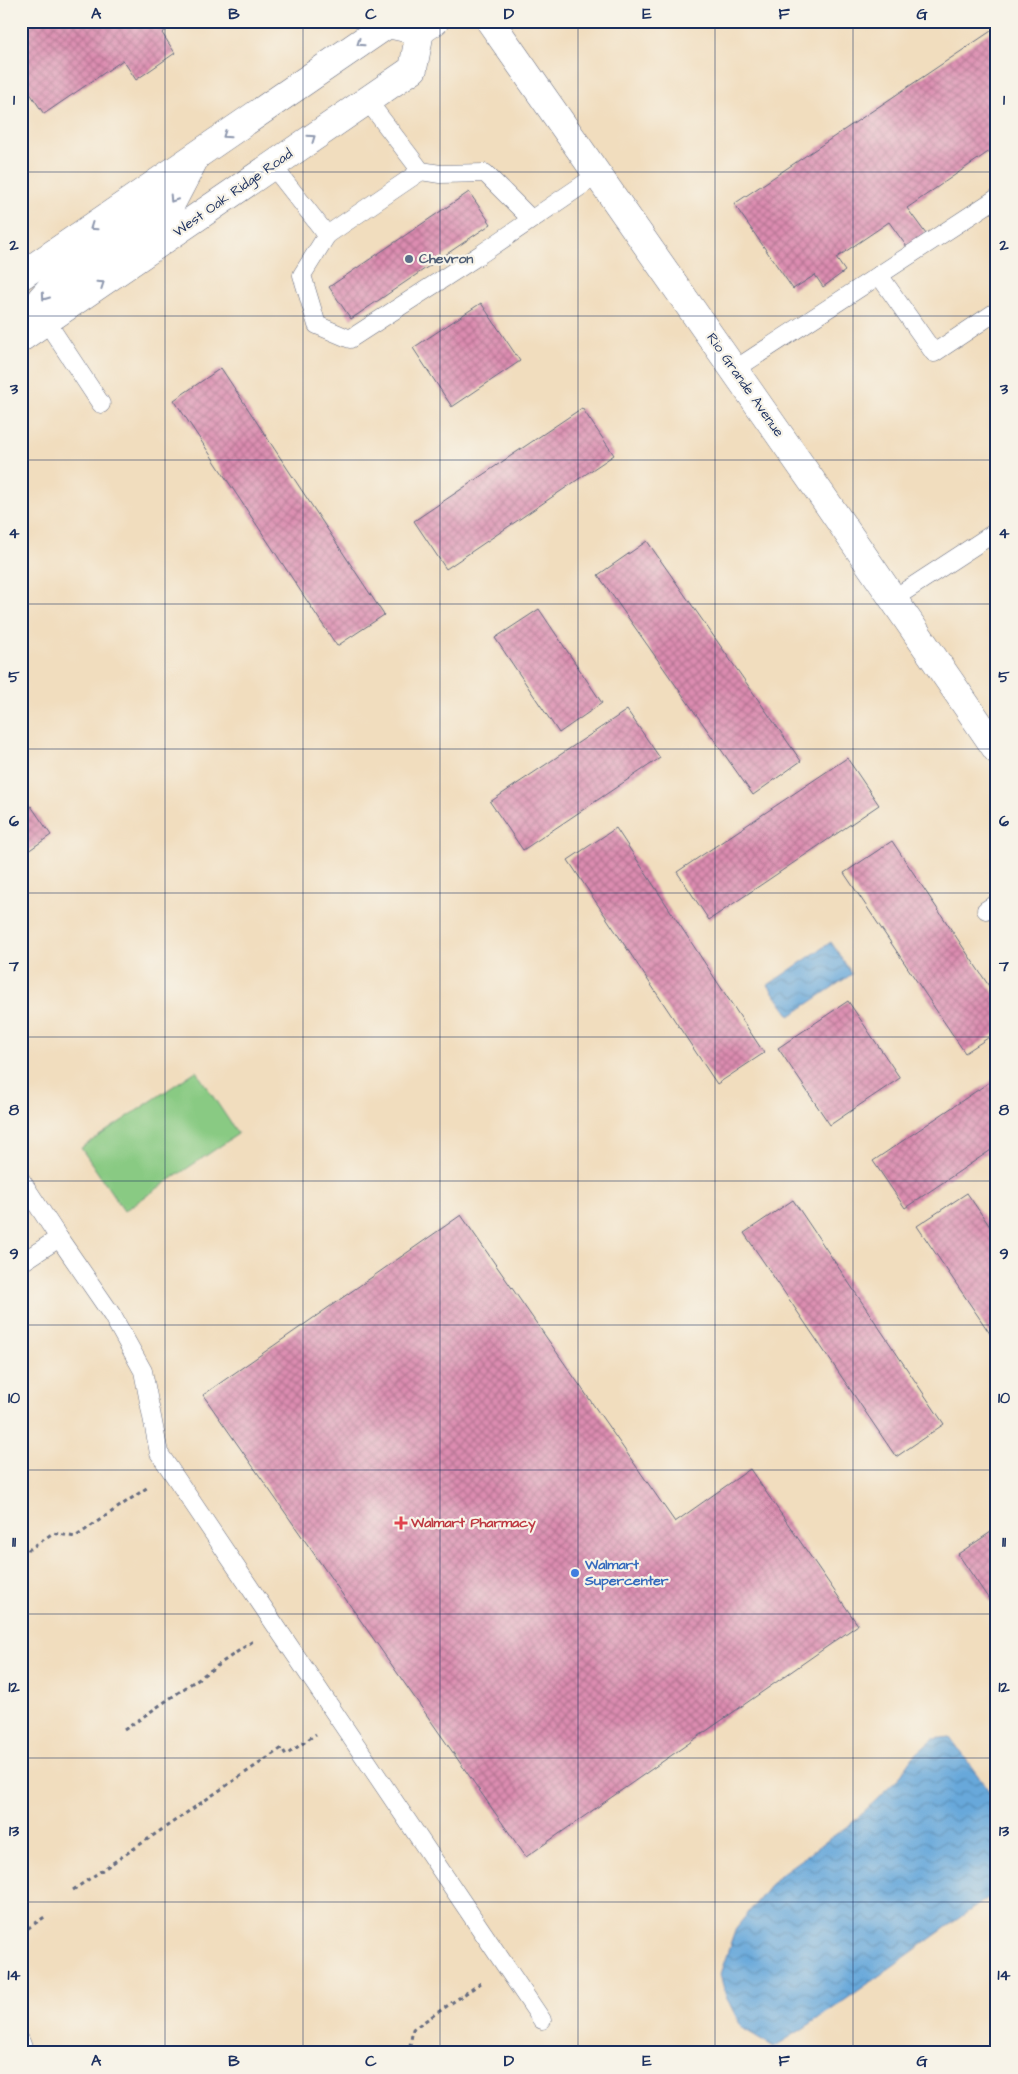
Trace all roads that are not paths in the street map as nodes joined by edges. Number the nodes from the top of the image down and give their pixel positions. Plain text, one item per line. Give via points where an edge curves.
1 (490, 21) edge
2 (427, 26) edge
3 (367, 100) junction
4 (196, 156) junction
5 (272, 165) junction
6 (421, 171) junction
7 (597, 174) junction
8 (997, 198) edge
9 (531, 219) junction
10 (327, 235) junction
11 (880, 275) junction
12 (21, 276) edge
13 (997, 311) edge
14 (46, 321) junction
15 (21, 338) edge
16 (734, 370) junction
17 (101, 404) dead end
18 (997, 530) edge
19 (893, 599) junction
20 (997, 750) edge
21 (21, 1180) edge
22 (59, 1238) junction
23 (21, 1264) edge
24 (542, 2020) dead end
25 (21, 2042) edge
26 (24, 2053) edge

1 - 7 street, Rio Grande Avenue
2 - 3 street, West Oak Ridge Road via 413,68
2 -> 4 street, West Oak Ridge Road via 388,24
5 -> 3 street, West Oak Ridge Road
3 - 6 lane
4 -> 12 street, West Oak Ridge Road
4 -> 14 street via 171,204 50,289 39,309
5 - 10 lane
14 -> 5 street, West Oak Ridge Road
6 - 9 lane via 484,173
6 - 10 lane
7 - 9 lane
7 - 16 street, Rio Grande Avenue
8 - 11 lane
9 - 10 lane via 350,339 317,325 302,275
11 - 13 lane via 934,353
11 - 16 lane
14 - 15 street, West Oak Ridge Road
14 - 17 lane
16 - 19 street, Rio Grande Avenue
18 - 19 lane
19 - 20 street, Rio Grande Avenue
21 - 22 lane
22 - 23 lane
22 - 24 lane via 112,1315 143,1371 159,1453
25 - 26 lane

